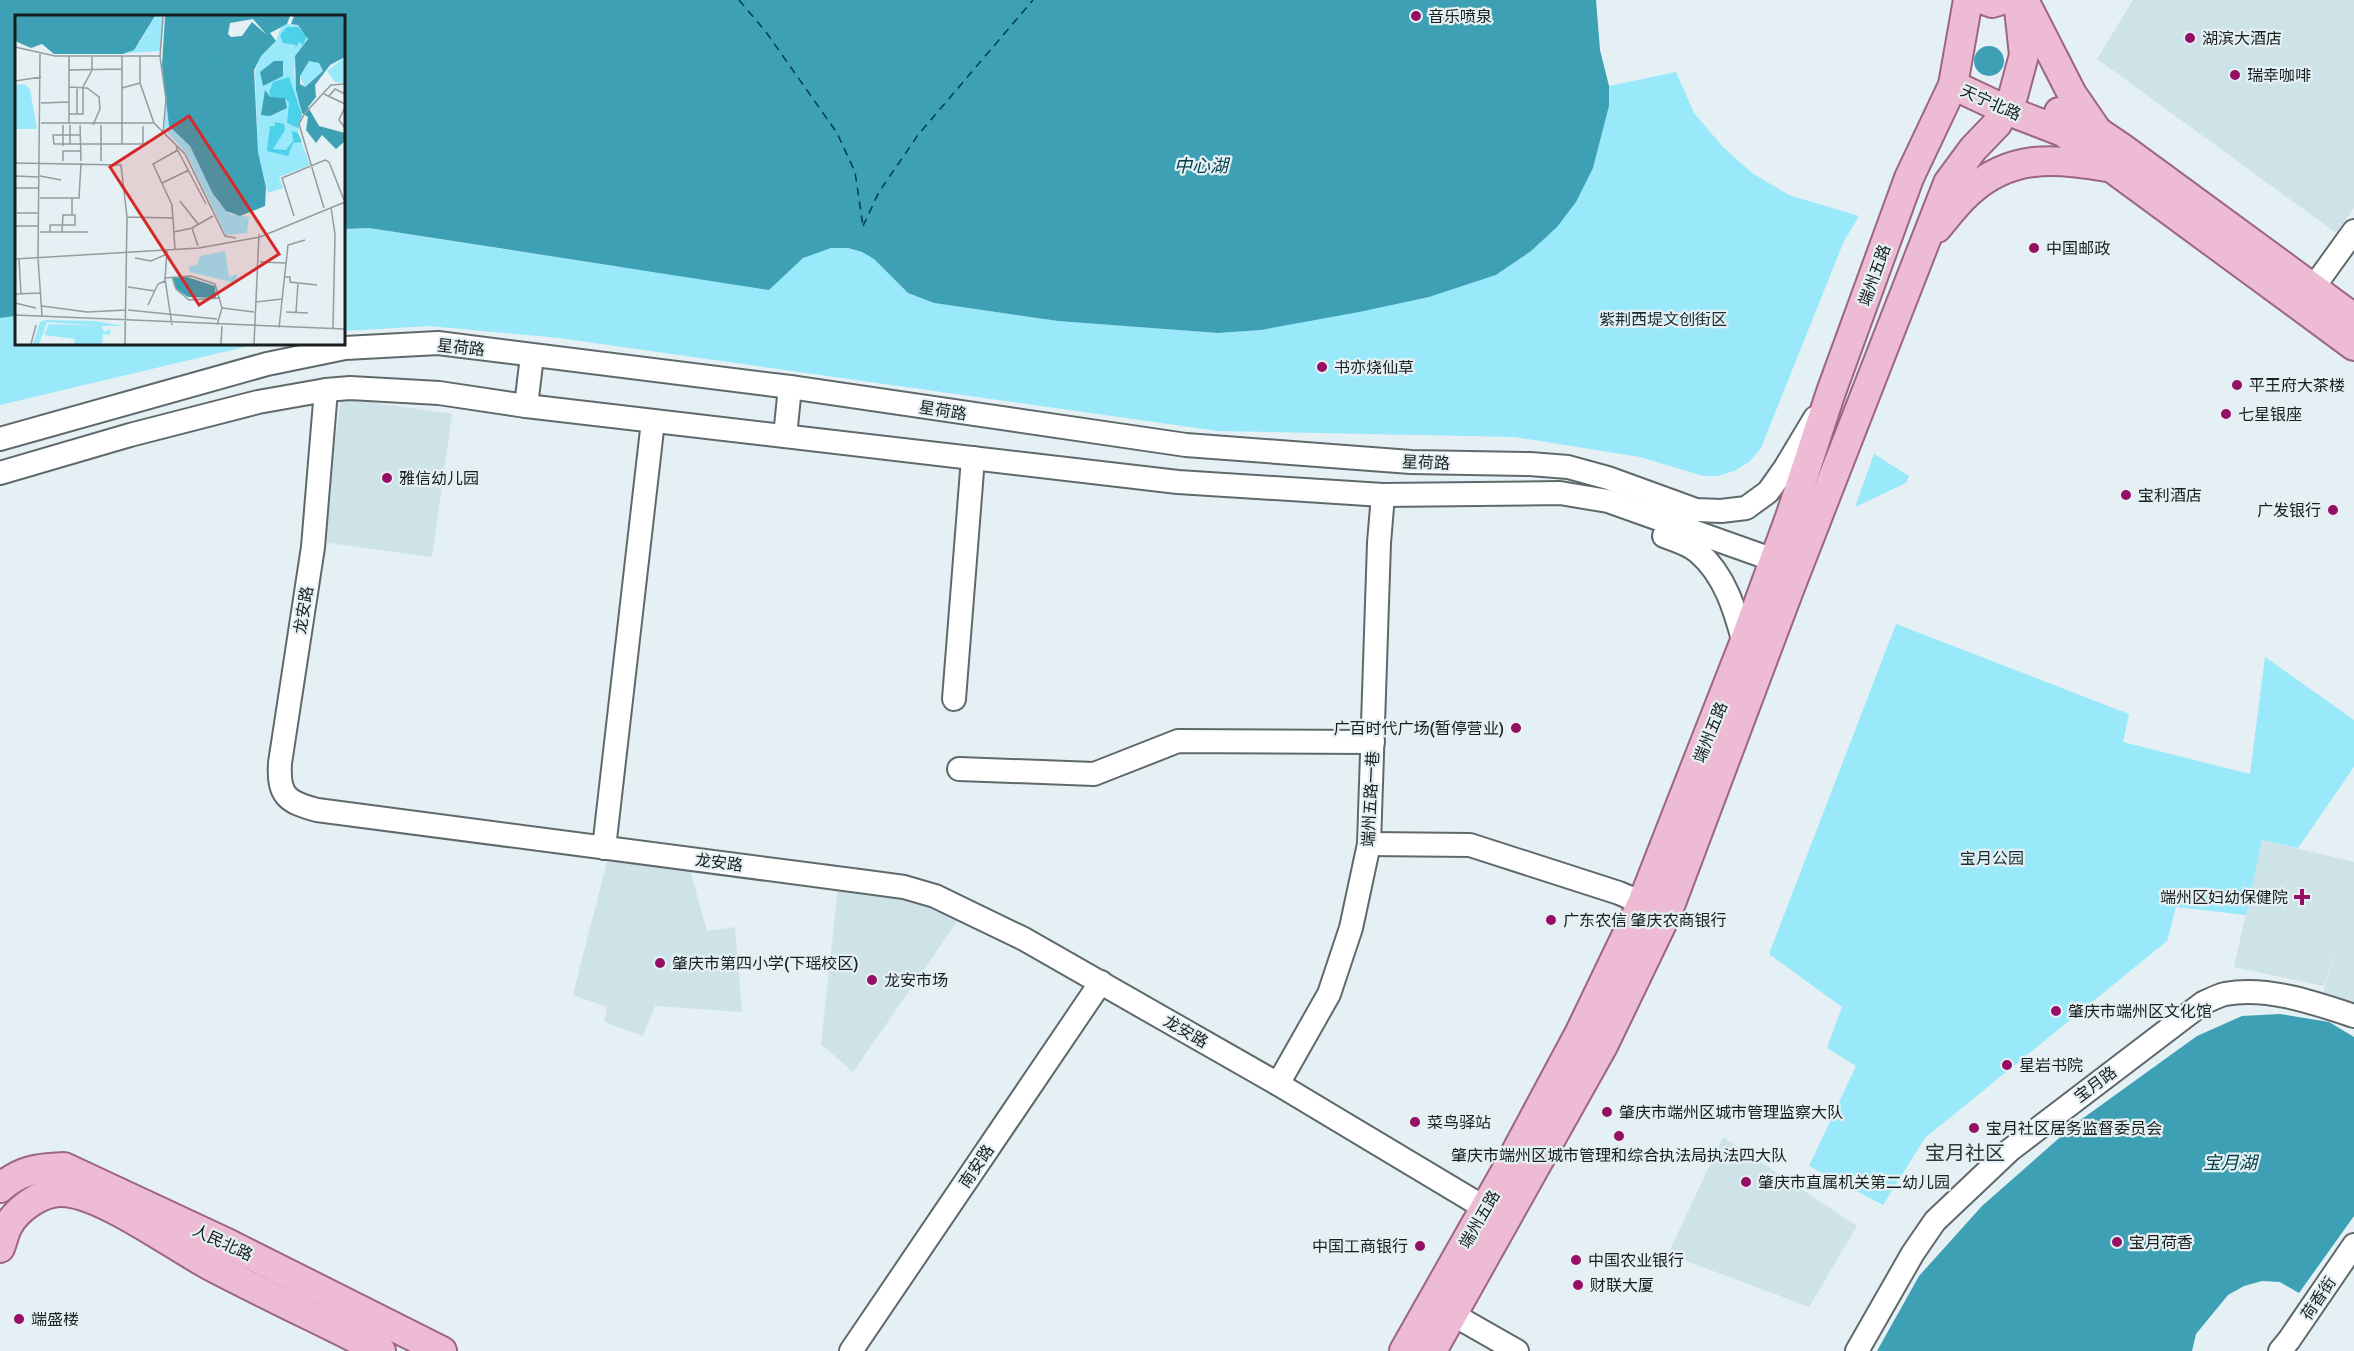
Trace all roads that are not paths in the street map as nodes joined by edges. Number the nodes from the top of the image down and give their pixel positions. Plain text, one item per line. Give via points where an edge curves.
1 (1968, 0) edge
2 (1984, 0) edge
3 (2002, 0) edge
4 (2018, 0) edge
5 (2024, 0) edge
6 (1953, 85) junction
7 (2009, 103) junction
8 (2097, 131) junction
9 (2109, 168) junction
10 (2354, 231) edge
11 (1923, 243) junction
12 (2313, 288) junction
13 (2354, 318) edge
14 (2354, 346) edge
15 (532, 356) junction
16 (790, 387) junction
17 (326, 390) junction
18 (1831, 392) junction
19 (526, 406) junction
20 (653, 421) junction
21 (785, 436) junction
22 (1, 438) edge
23 (973, 458) junction
24 (0, 473) edge
25 (1560, 493) junction
26 (1383, 495) junction
27 (1786, 564) junction
28 (1744, 643) junction
29 (954, 699) dead end
30 (1373, 742) junction
31 (959, 769) dead end
32 (1370, 843) junction
33 (604, 848) junction
34 (1642, 903) junction
35 (1101, 982) junction
36 (2354, 1016) edge
37 (1278, 1084) junction
38 (0, 1188) edge
39 (1504, 1220) junction
40 (2354, 1245) edge
41 (0, 1248) edge
42 (1452, 1314) junction
43 (1494, 1345) edge
44 (381, 1351) edge
45 (442, 1351) edge
46 (851, 1351) edge
47 (1404, 1351) edge
48 (1432, 1351) edge
49 (1517, 1351) edge
50 (1857, 1351) edge
51 (2280, 1351) edge

1 - 6 main road, 端州五路
2 - 3 main road
4 - 7 main road via 2024,55
5 - 8 main road via 2072,94
6 - 7 main road, 天宁北路
6 - 18 main road, 端州五路 via 1909,178
7 - 8 main road, 天宁北路 via 2058,111
7 - 9 main road, 天宁北路 via 2063,132
7 - 11 main road, 端州五路 via 1948,183
8 - 12 main road, 天宁北路
9 - 11 main road via 2047,159 2001,171 1968,193
9 - 14 main road, 天宁北路
10 - 12 street
11 - 27 main road, 端州五路
12 - 13 main road, 天宁北路
15 - 16 street, 星荷路
15 - 19 street
15 - 22 street, 星荷路 via 438,343 345,348 267,364
16 - 18 street, 星荷路 via 1186,445 1411,462 1568,467 1696,510 1721,511 1746,508 1768,492
16 - 21 street
17 - 19 street, 星荷路 via 439,393
17 - 24 street, 星荷路 via 258,402
17 - 33 street, 龙安路 via 313,547 280,763 279,780 285,796 317,810
18 - 27 main road, 端州五路
19 - 20 street, 星荷路
20 - 21 street, 星荷路
20 - 33 street
21 - 23 street, 星荷路
23 - 26 street, 星荷路 via 1178,482
23 - 29 street
25 - 26 street, 星荷路
25 - 27 street, 星荷路 via 1608,501
25 - 28 street via 1697,550 1720,578 1734,606
26 - 30 street, 端州五路一巷
27 - 28 main road, 端州五路
27 - 39 main road, 端州五路 via 1668,911 1612,1052
28 - 34 main road, 端州五路
30 - 31 street via 1178,741 1095,774
30 - 32 street, 端州五路一巷
32 - 34 street via 1470,845
32 - 37 street, 端州五路一巷 via 1351,928 1329,994
33 - 35 street, 龙安路 via 904,887 935,896
34 - 39 main road, 端州五路 via 1580,1032
35 - 37 street, 龙安路
35 - 46 street, 南安路
36 - 50 street, 宝月路 via 2263,994 2224,994 2203,1003 2010,1150 1935,1221
37 - 39 street, 龙安路
38 - 45 main road, 人民北路 via 14,1176 38,1168 64,1167
39 - 42 main road, 端州五路
39 - 47 main road, 端州五路
40 - 51 street, 荷香街
41 - 44 main road, 人民北路 via 8,1226 43,1195 60,1192 87,1197 207,1264
42 - 43 street
42 - 48 main road, 端州五路
43 - 49 street

